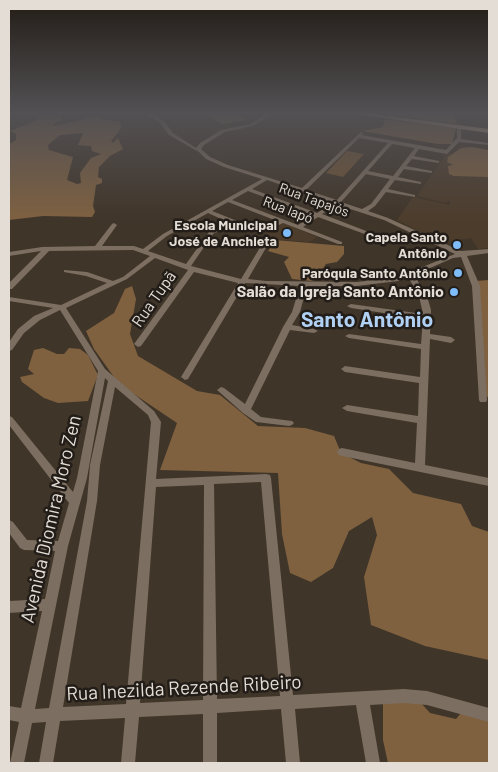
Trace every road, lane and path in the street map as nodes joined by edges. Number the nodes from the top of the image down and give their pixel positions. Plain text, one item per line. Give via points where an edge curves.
1 (202, 150) edge
2 (344, 150) edge
3 (384, 150) edge
4 (416, 150) edge
5 (436, 150) edge
6 (449, 150) edge
7 (411, 157) junction
8 (437, 162) dead end
9 (403, 167) junction
10 (365, 172) junction
11 (430, 172) dead end
12 (267, 178) junction
13 (394, 178) junction
14 (419, 183) dead end
15 (248, 189) junction
16 (303, 190) junction
17 (385, 190) junction
18 (413, 196) dead end
19 (228, 200) junction
20 (338, 202) junction
21 (207, 211) junction
22 (363, 211) junction
23 (318, 215) junction
24 (282, 221) junction
25 (232, 222) junction
26 (114, 225) dead end
27 (298, 227) junction
28 (372, 235) dead end
29 (267, 241) dead end
30 (340, 243) dead end
31 (47, 249) junction
32 (97, 249) junction
33 (144, 251) junction
34 (489, 251) edge
35 (9, 254) edge
36 (462, 254) junction
37 (155, 255) junction
38 (190, 268) junction
39 (66, 271) dead end
40 (410, 274) junction
41 (243, 281) junction
42 (112, 283) junction
43 (304, 284) junction
44 (9, 287) edge
45 (9, 299) edge
46 (351, 306) dead end
47 (62, 307) junction
48 (427, 317) junction
49 (287, 327) junction
50 (314, 331) dead end
51 (349, 336) dead end
52 (426, 336) junction
53 (451, 340) dead end
54 (138, 344) dead end
55 (425, 347) junction
56 (9, 348) edge
57 (345, 369) dead end
58 (102, 370) junction
59 (185, 377) dead end
60 (112, 381) junction
61 (424, 381) junction
62 (221, 390) dead end
63 (482, 400) dead end
64 (346, 408) dead end
65 (246, 411) junction
66 (9, 419) edge
67 (422, 420) junction
68 (289, 423) dead end
69 (342, 452) dead end
70 (420, 467) junction
71 (209, 480) junction
72 (489, 482) edge
73 (151, 483) junction
74 (92, 501) junction
75 (75, 503) junction
76 (9, 525) edge
77 (62, 546) junction
78 (50, 605) junction
79 (9, 607) edge
80 (362, 698) junction
81 (287, 702) junction
82 (210, 706) junction
83 (133, 710) junction
84 (9, 713) edge
85 (54, 714) junction
86 (489, 715) edge
87 (27, 716) junction
88 (17, 763) edge
89 (46, 763) edge
90 (128, 763) edge
91 (210, 763) edge
92 (293, 763) edge
93 (373, 763) edge

1 - 12 street via 214,161
2 - 16 street
3 - 10 street
4 - 7 street
5 - 6 street
7 - 8 street
7 - 9 street
9 - 11 street
9 - 13 street
10 - 13 street
10 - 20 street
12 - 15 street
12 - 16 street
13 - 14 street
13 - 17 street
15 - 19 street
15 - 23 street, Rua Tapajós
16 - 20 street
17 - 18 street
17 - 22 street via 373,205
19 - 21 street
19 - 24 street, Rua Iapó
20 - 22 street
20 - 23 street
21 - 25 street
21 - 33 street via 161,237
22 - 36 street via 414,230
23 - 27 street
23 - 28 street, Rua Tapajós
24 - 25 street via 260,232
24 - 27 street, Rua Iapó
25 - 38 street, Rua Tupã via 211,233
26 - 32 street
27 - 30 street, Rua Iapó
29 - 41 street
31 - 32 street
31 - 35 street
31 - 44 street
32 - 33 street
33 - 37 street
34 - 36 street
36 - 40 street via 439,260
36 - 63 street via 476,286
37 - 38 street
37 - 42 street via 138,270
38 - 41 street
38 - 54 street, Rua Tupã
39 - 42 street
40 - 43 street via 380,282
40 - 48 street via 425,301
41 - 43 street
41 - 59 street
42 - 47 street
43 - 49 street via 298,308
45 - 47 street
46 - 48 street
47 - 56 street via 25,327
47 - 58 street
48 - 52 street
49 - 50 street
49 - 65 street
51 - 55 street
52 - 53 street
52 - 55 street
55 - 61 street
57 - 61 street
58 - 60 street
58 - 75 street, Avenida Diomira Moro Zen
60 - 73 street via 154,417
60 - 74 street, Avenida Diomira Moro Zen via 95,465
61 - 67 street
62 - 65 street
64 - 67 street
65 - 68 street via 263,422
66 - 75 street
67 - 70 street
69 - 70 street
70 - 72 street
71 - 73 street
71 - 81 street via 266,478
71 - 82 street
73 - 83 street
74 - 75 street
74 - 85 street, Avenida Diomira Moro Zen
75 - 77 street, Avenida Diomira Moro Zen
76 - 77 street via 24,545
77 - 78 street, Avenida Diomira Moro Zen
78 - 79 street
78 - 87 street, Avenida Diomira Moro Zen
80 - 81 street, Rua Inezilda Rezende Ribeiro
80 - 86 street, Rua Inezilda Rezende Ribeiro via 415,696
80 - 93 street
81 - 82 street, Rua Inezilda Rezende Ribeiro
81 - 92 street
82 - 83 street, Rua Inezilda Rezende Ribeiro
82 - 91 street
83 - 85 street, Rua Inezilda Rezende Ribeiro
83 - 90 street
84 - 87 street, Rua Inezilda Rezende Ribeiro
85 - 87 street, Rua Inezilda Rezende Ribeiro
85 - 89 street, Avenida Diomira Moro Zen
87 - 88 street, Avenida Diomira Moro Zen

